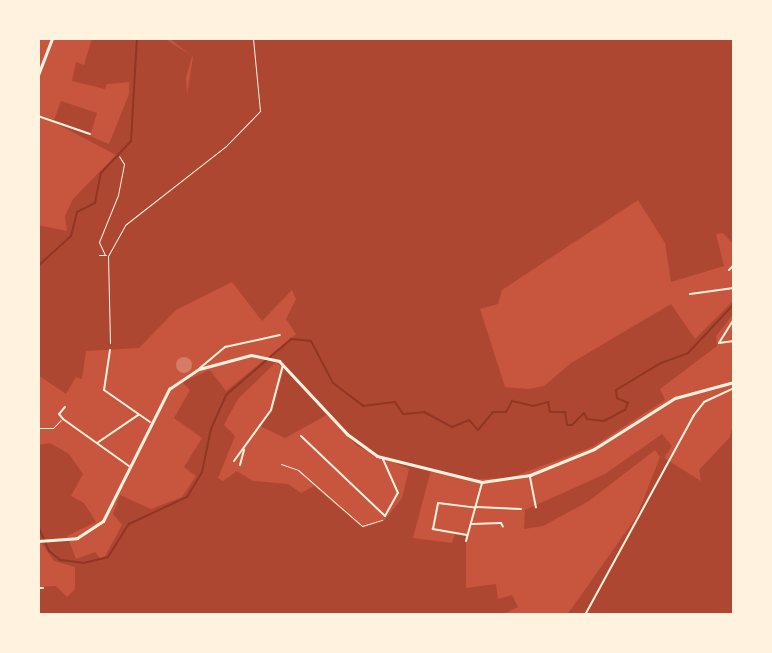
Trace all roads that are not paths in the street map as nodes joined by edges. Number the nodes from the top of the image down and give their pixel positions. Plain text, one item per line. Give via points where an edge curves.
1 (52, 38) edge
2 (38, 56) edge
3 (44, 59) junction
4 (38, 75) edge
5 (38, 116) edge
6 (90, 134) dead end
7 (734, 265) edge
8 (729, 270) dead end
9 (734, 288) edge
10 (690, 294) dead end
11 (734, 319) edge
12 (280, 335) dead end
13 (734, 341) edge
14 (110, 350) road end
15 (284, 364) junction
16 (199, 369) junction
17 (734, 382) edge
18 (734, 388) edge
19 (65, 407) dead end
20 (139, 414) junction
21 (63, 419) junction
22 (150, 422) junction
23 (38, 428) edge
24 (301, 436) dead end
25 (97, 444) junction
26 (244, 449) junction
27 (383, 459) junction
28 (234, 461) dead end
29 (240, 465) dead end
30 (130, 467) junction
31 (530, 475) junction
32 (482, 482) junction
33 (476, 507) junction
34 (536, 507) dead end
35 (521, 509) dead end
36 (471, 524) junction
37 (503, 527) dead end
38 (467, 535) junction
39 (38, 541) edge
40 (466, 541) dead end
41 (585, 615) edge

1 - 3 main road
2 - 3 street
3 - 4 main road
5 - 6 street
7 - 8 street
9 - 10 street
11 - 13 street via 719,343
12 - 16 street via 225,347
14 - 20 street via 104,390
15 - 16 main road via 267,355
15 - 26 street via 271,410
15 - 27 main road via 347,434
16 - 22 main road via 169,389
17 - 31 main road via 675,398 594,449
18 - 41 street via 704,402 694,415
19 - 21 street via 59,414
20 - 22 street
20 - 25 street
21 - 23 lane via 53,428
21 - 25 street
22 - 30 main road
24 - 27 street via 387,515 398,493
25 - 30 street
26 - 28 street
26 - 29 street
27 - 32 main road
30 - 39 main road via 103,521 77,538
31 - 32 main road
31 - 34 street
32 - 33 street
33 - 35 street
33 - 36 street
33 - 38 street via 438,503 433,529
36 - 37 street
36 - 38 street
38 - 40 street

